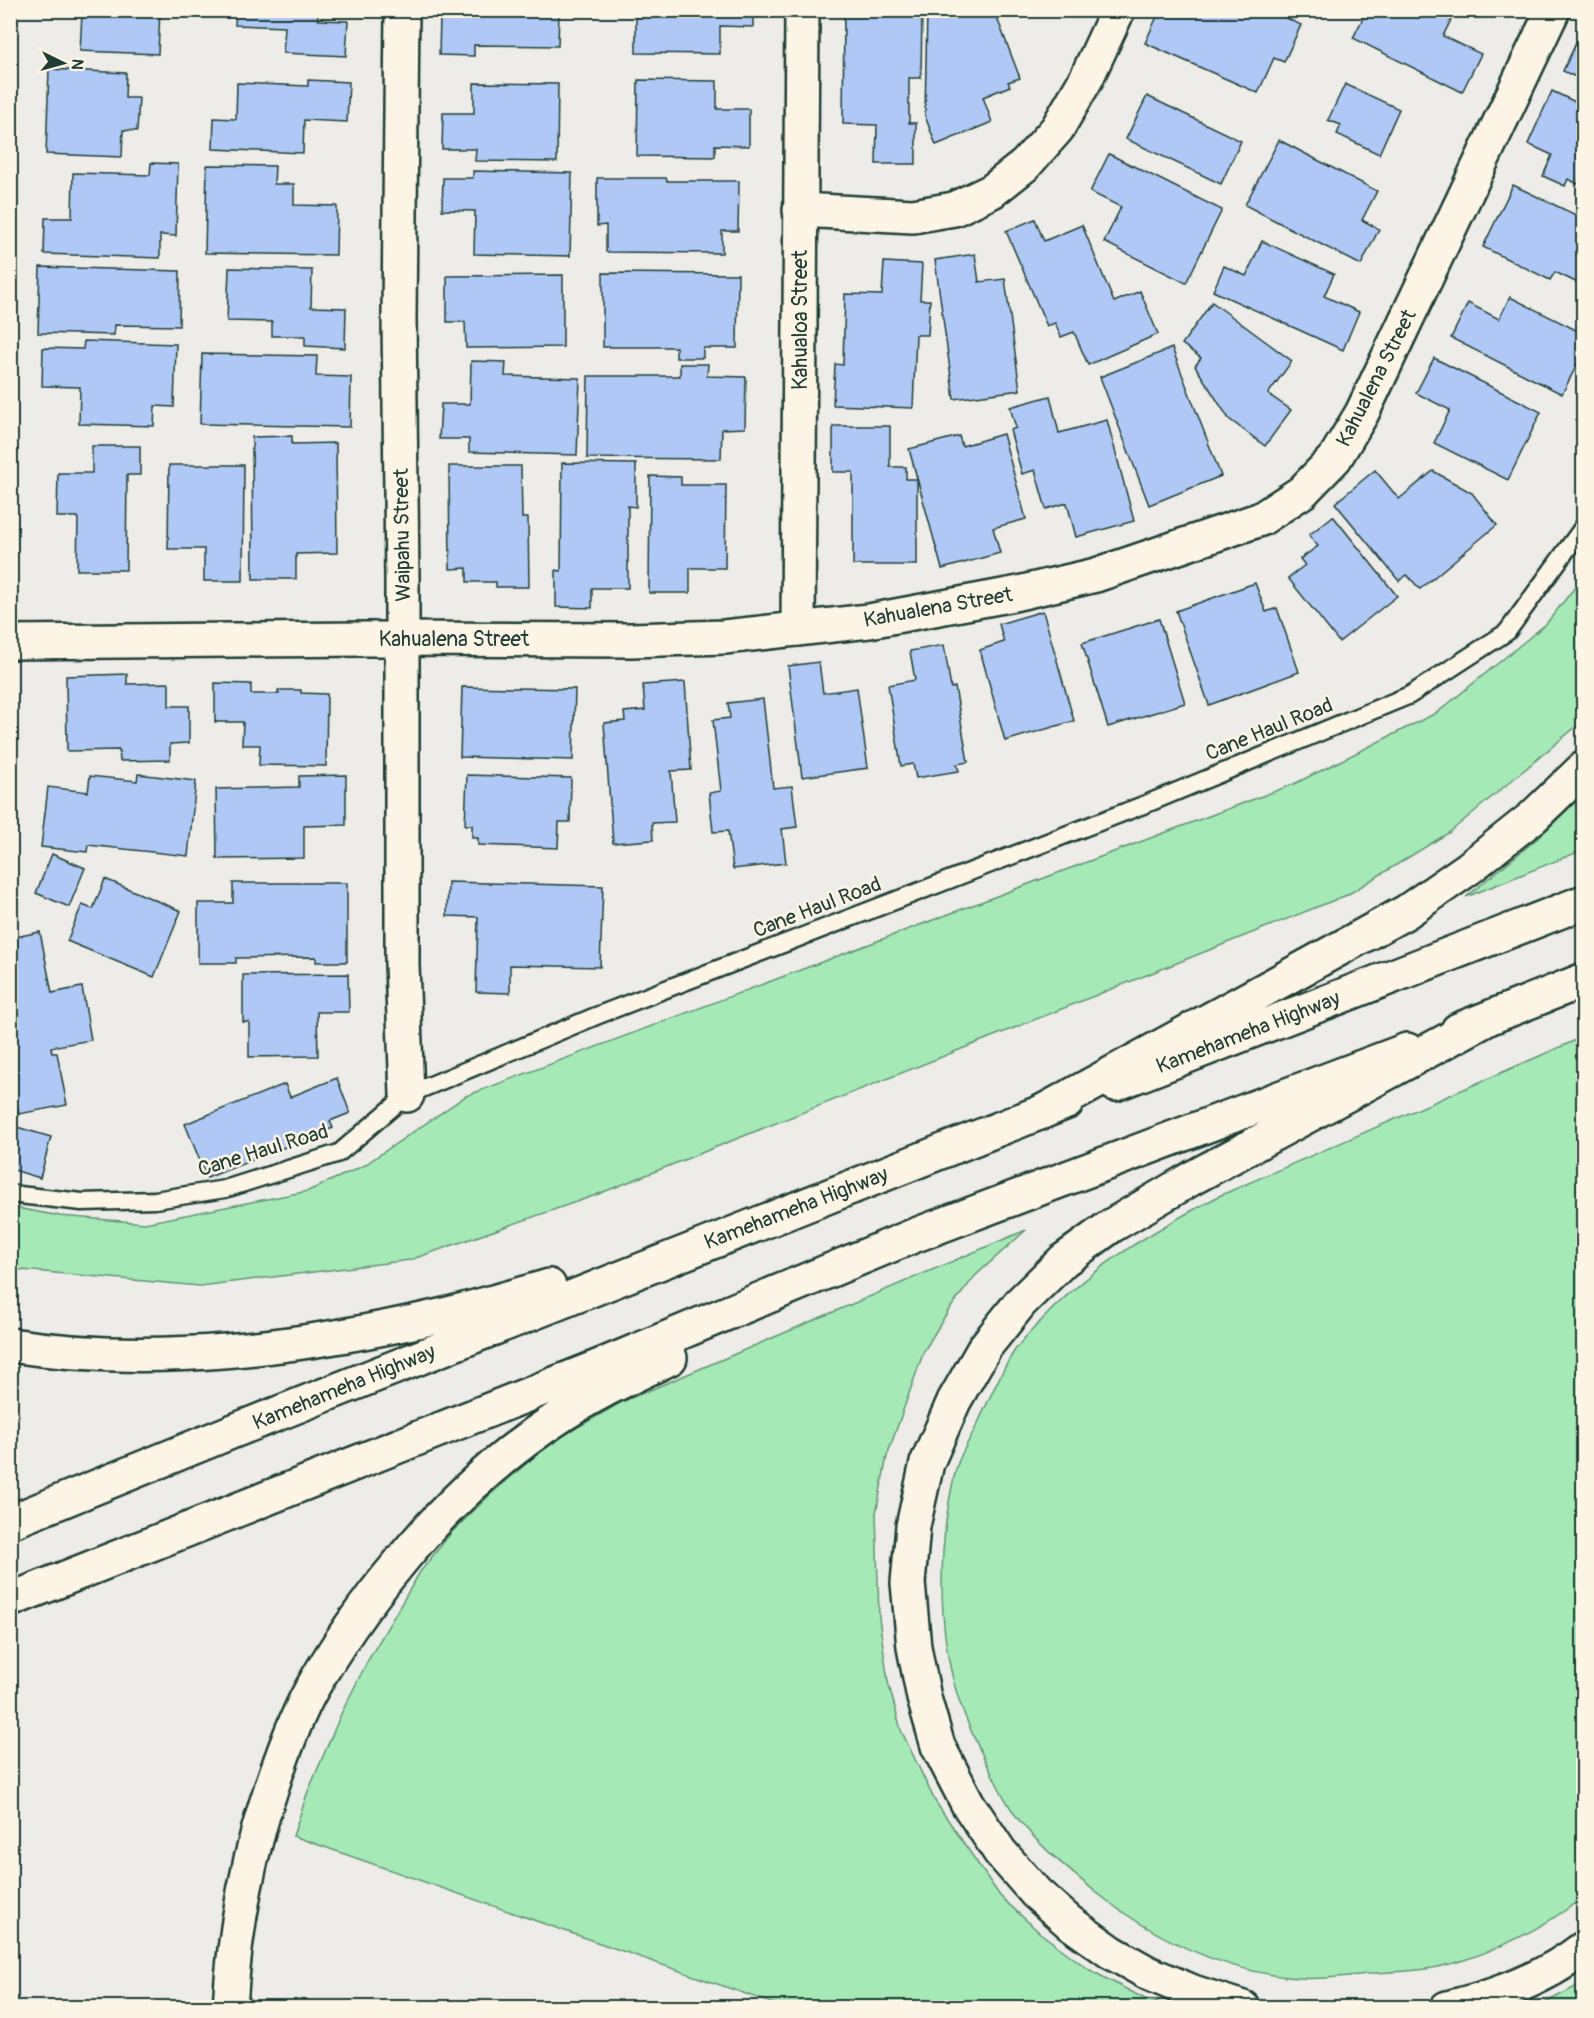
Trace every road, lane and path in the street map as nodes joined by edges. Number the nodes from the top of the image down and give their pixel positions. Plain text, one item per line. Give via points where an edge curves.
1 (402, 10) edge
2 (802, 10) edge
3 (1118, 10) edge
4 (1553, 10) edge
5 (800, 210) junction
6 (1584, 526) edge
7 (798, 629) junction
8 (402, 639) junction
9 (10, 642) edge
10 (1584, 768) edge
11 (1584, 902) edge
12 (1584, 980) edge
13 (1485, 1020) junction
14 (407, 1095) junction
15 (1040, 1113) junction
16 (10, 1194) edge
17 (730, 1234) junction
18 (913, 1236) junction
19 (10, 1345) edge
20 (10, 1522) edge
21 (10, 1599) edge
22 (1584, 1948) edge
23 (230, 2007) edge
24 (1243, 2007) edge
25 (1447, 2007) edge

1 - 8 main road, Waipahu Street
2 - 5 main road, Kahualoa Street
3 - 5 main road via 1057,129 1024,165 992,191 954,210 913,216
4 - 7 main road, Kahualena Street via 1362,413 1335,459 1302,492 1261,519 1096,575 869,621
5 - 7 main road, Kahualoa Street
6 - 14 lane, Cane Haul Road via 1507,632 1410,695 1151,802 596,1016
7 - 8 main road, Kahualena Street via 723,637 631,640
8 - 9 main road, Kahualena Street
8 - 14 main road, Waipahu Street via 402,965
10 - 15 main road via 1533,817 1406,912
11 - 15 main road, Kamehameha Highway
12 - 13 main road
13 - 18 main road
13 - 24 main road via 1194,1177 1111,1226 1064,1260 1020,1302 985,1347 954,1401 927,1462 913,1526 908,1583 914,1647 938,1746 968,1804 1000,1852 1036,1893 1069,1922 1148,1973
14 - 16 lane, Cane Haul Road via 339,1154 225,1189 155,1200 82,1202
15 - 17 main road, Kamehameha Highway
17 - 19 main road via 446,1315 336,1338 249,1350 146,1354 51,1351
17 - 20 main road, Kamehameha Highway
18 - 21 main road via 589,1370
18 - 23 main road via 563,1414 469,1485 424,1532 343,1637 310,1692 285,1748 261,1817 244,1889
22 - 25 main road via 1511,1990

